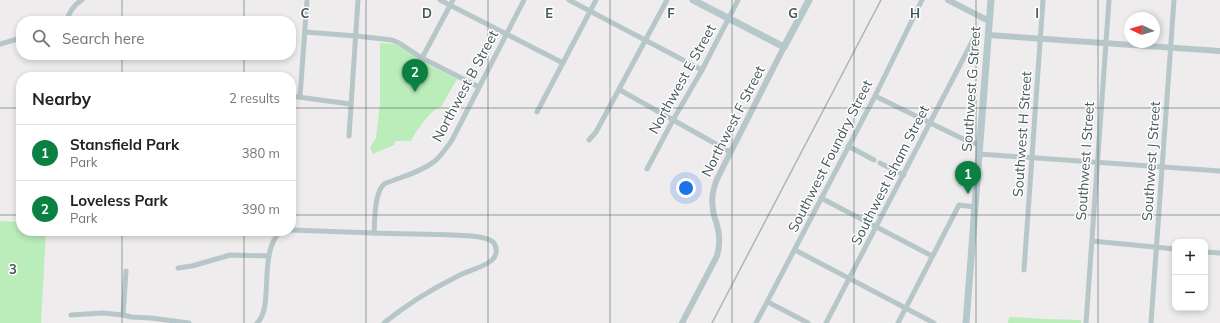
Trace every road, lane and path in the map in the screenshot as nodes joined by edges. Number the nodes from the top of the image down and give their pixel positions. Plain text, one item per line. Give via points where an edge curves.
1 (82, 0) edge
2 (307, 0) edge
3 (358, 0) edge
4 (440, 0) edge
5 (453, 0) edge
6 (524, 0) edge
7 (569, 0) edge
8 (596, 0) edge
9 (667, 0) edge
10 (693, 0) edge
11 (738, 0) edge
12 (809, 0) edge
13 (922, 0) edge
14 (948, 0) edge
15 (991, 0) edge
16 (1043, 0) edge
17 (1109, 0) edge
18 (1174, 0) edge
19 (450, 5) junction
20 (590, 11) junction
21 (68, 16) edge
22 (729, 18) junction
23 (989, 21) junction
24 (304, 32) junction
25 (506, 34) junction
26 (988, 35) junction
27 (356, 36) junction
28 (974, 38) dead end
29 (1041, 38) junction
30 (16, 39) edge
31 (646, 40) junction
32 (1106, 43) junction
33 (0, 44) edge
34 (784, 47) junction
35 (1171, 48) junction
36 (1220, 51) edge
37 (422, 58) junction
38 (563, 63) junction
39 (702, 70) junction
40 (479, 87) junction
41 (620, 90) junction
42 (875, 96) junction
43 (296, 97) edge
44 (300, 97) junction
45 (350, 104) junction
46 (537, 112) dead end
47 (673, 120) junction
48 (931, 123) junction
49 (349, 136) dead end
50 (589, 140) dead end
51 (980, 144) junction
52 (848, 146) junction
53 (730, 152) junction
54 (979, 154) junction
55 (1032, 158) junction
56 (874, 160) dead end
57 (880, 162) dead end
58 (1097, 162) junction
59 (1163, 167) junction
60 (647, 169) dead end
61 (1220, 171) edge
62 (904, 175) junction
63 (821, 198) junction
64 (975, 207) junction
65 (876, 228) junction
66 (296, 230) edge
67 (374, 233) junction
68 (277, 236) edge
69 (1092, 241) junction
70 (1157, 248) junction
71 (1172, 249) edge
72 (795, 250) junction
73 (1208, 252) edge
74 (1220, 253) edge
75 (269, 256) junction
76 (932, 256) junction
77 (178, 268) dead end
78 (1024, 270) dead end
79 (126, 271) dead end
80 (850, 278) junction
81 (768, 302) junction
82 (906, 308) junction
83 (71, 315) dead end
84 (123, 315) junction
85 (174, 322) edge
86 (189, 323) edge
87 (257, 323) edge
88 (384, 323) edge
89 (682, 323) edge
90 (756, 323) edge
91 (808, 323) edge
92 (826, 323) edge
93 (898, 323) edge
94 (934, 323) edge
95 (966, 323) edge
96 (1086, 323) edge
97 (1152, 323) edge

1 - 21 street
2 - 24 street
3 - 27 street
4 - 19 street
5 - 19 street
6 - 25 street, Northwest B Street
7 - 20 street
8 - 20 street
9 - 31 street
10 - 22 main road
11 - 22 street, Northwest E Street
12 - 34 main road, Northwest F Street
13 - 42 street, Southwest Foundry Street
14 - 23 street
15 - 23 main road, Southwest G Street
16 - 29 street, Southwest H Street
17 - 32 street, Southwest I Street
18 - 35 street, Southwest J Street
19 - 25 street
19 - 37 street
20 - 31 street
20 - 38 street
22 - 34 main road
22 - 39 street, Northwest E Street
23 - 26 main road, Southwest G Street
24 - 27 street
24 - 44 street
25 - 38 street
25 - 40 street, Northwest B Street
26 - 29 street
26 - 51 main road, Southwest G Street
27 - 37 street via 392,40
27 - 45 street
28 - 48 street, Southwest Isham Street
29 - 32 street
29 - 55 street, Southwest H Street
30 - 33 street
31 - 39 street
31 - 41 street
32 - 35 street
32 - 58 street, Southwest I Street
34 - 53 street, Northwest F Street
35 - 36 street
35 - 59 street, Southwest J Street
37 - 40 street
38 - 46 street
39 - 47 street, Northwest E Street
40 - 67 street, Northwest B Street via 452,140 439,157 428,165 380,187 376,202
41 - 47 street
41 - 50 street
42 - 48 street
42 - 52 street, Southwest Foundry Street
43 - 44 street
44 - 45 street
45 - 49 street
47 - 53 street
47 - 60 street, Northwest E Street
48 - 51 street
48 - 62 street, Southwest Isham Street
51 - 54 main road, Southwest G Street
52 - 56 street
52 - 63 street, Southwest Foundry Street
53 - 89 street, Northwest F Street via 713,192 719,249
54 - 55 street
54 - 64 main road, Southwest G Street
55 - 58 street
55 - 78 street, Southwest H Street
57 - 62 street
58 - 59 street
58 - 69 street, Southwest I Street
59 - 61 street
59 - 70 street, Southwest J Street
62 - 65 street, Southwest Isham Street
63 - 65 street
63 - 72 street, Southwest Foundry Street
64 - 76 street via 959,205
64 - 95 main road, Southwest G Street
65 - 76 street
65 - 80 street, Southwest Isham Street
66 - 67 street
67 - 88 street via 472,236 490,240 496,250 491,261 433,289
68 - 75 street
69 - 70 street
69 - 96 street, Southwest I Street
70 - 71 street
70 - 97 street, Southwest J Street
72 - 80 street
72 - 81 street, Southwest Foundry Street
73 - 74 street
75 - 77 street via 230,255
75 - 87 street via 264,311
76 - 82 street
79 - 84 street
80 - 82 street
80 - 92 street, Southwest Isham Street
81 - 90 street, Southwest Foundry Street
81 - 91 street
82 - 93 street
82 - 94 street
83 - 84 street
84 - 85 street
85 - 86 street

